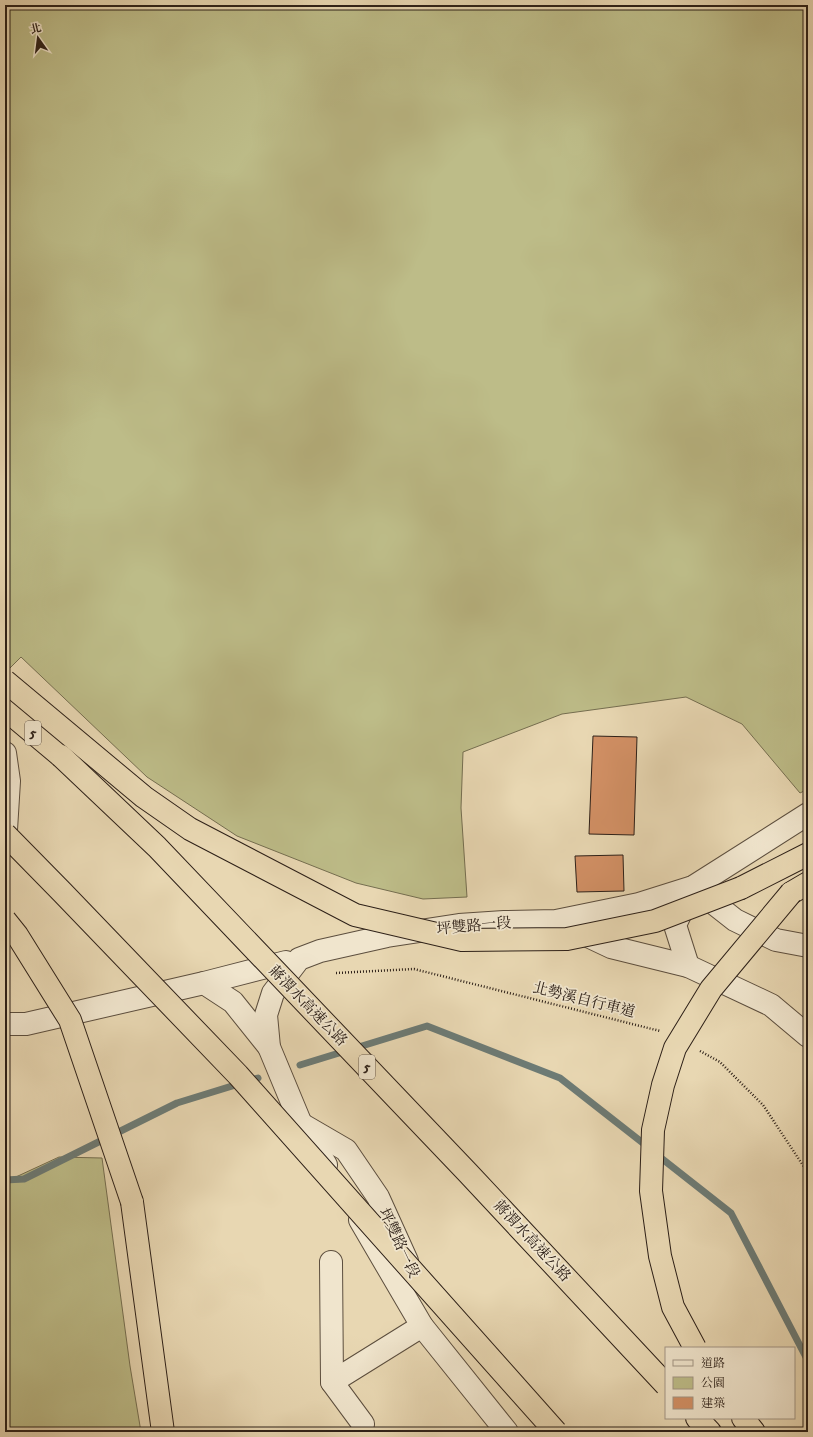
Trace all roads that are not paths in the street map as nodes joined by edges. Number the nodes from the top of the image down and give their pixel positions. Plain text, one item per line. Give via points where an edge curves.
1 (5, 681) edge
2 (5, 709) edge
3 (5, 754) edge
4 (808, 814) edge
5 (5, 834) edge
6 (5, 846) edge
7 (808, 854) edge
8 (693, 887) junction
9 (800, 888) edge
10 (5, 920) edge
11 (556, 921) junction
12 (808, 946) edge
13 (299, 959) junction
14 (688, 966) junction
15 (204, 983) junction
16 (5, 1024) edge
17 (808, 1036) edge
18 (269, 1047) junction
19 (331, 1262) dead end
20 (422, 1326) junction
21 (694, 1347) edge
22 (332, 1382) junction
23 (665, 1384) edge
24 (698, 1419) edge
25 (744, 1419) edge
26 (363, 1424) dead end
27 (163, 1432) edge
28 (508, 1432) edge
29 (556, 1432) edge
30 (710, 1432) edge
31 (754, 1432) edge

1 - 7 highway, bridge via 144,797 190,829 355,915 462,940 567,939 655,921 741,888
2 - 23 highway, 蔣渭水高速公路 / 5, bridge via 61,756 157,847
3 - 6 street via 9,781
4 - 8 street, 坪雙路一段
5 - 29 highway, bridge via 238,1076
8 - 11 street, 坪雙路一段 via 638,904
8 - 12 street via 735,920 776,940
8 - 14 street via 675,926
9 - 21 highway, bridge via 711,989 675,1048 663,1085 653,1130 651,1191 660,1256 673,1307
10 - 27 highway, bridge via 70,1020 132,1202
11 - 13 street, 坪雙路一段 via 459,925 387,936 320,951
11 - 14 street via 611,947
13 - 15 street
13 - 18 street, 坪雙路一段 via 273,994 266,1015
14 - 17 street via 771,1005
15 - 16 street via 26,1024
15 - 18 street via 233,1002
18 - 20 street, 坪雙路一段 via 301,1124
19 - 22 street
20 - 22 street
20 - 28 street, 坪雙路一段
22 - 26 street
24 - 30 highway
25 - 31 highway

